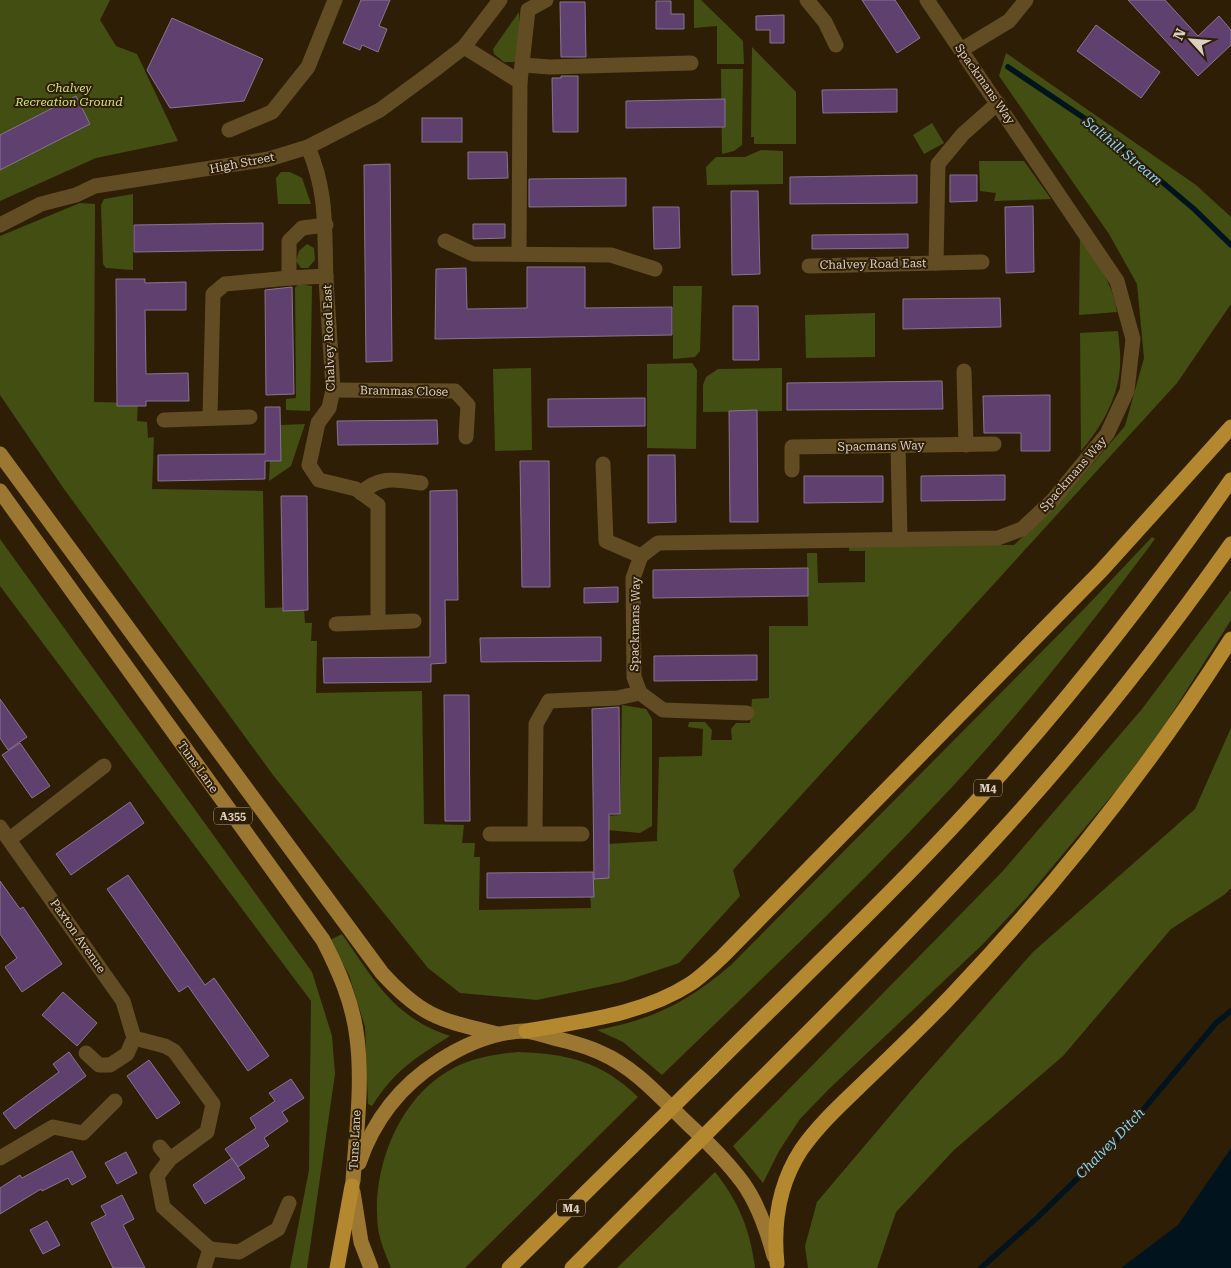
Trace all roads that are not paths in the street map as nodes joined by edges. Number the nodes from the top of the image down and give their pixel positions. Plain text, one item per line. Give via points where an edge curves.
1 (335, 0) edge
2 (500, 0) edge
3 (546, 0) edge
4 (807, 0) edge
5 (926, 0) edge
6 (1026, 0) edge
7 (836, 45) dead end
8 (464, 47) junction
9 (961, 50) junction
10 (691, 63) dead end
11 (523, 65) junction
12 (520, 82) junction
13 (998, 103) junction
14 (229, 130) dead end
15 (308, 147) junction
16 (0, 225) edge
17 (326, 225) junction
18 (446, 241) dead end
19 (519, 253) junction
20 (982, 262) dead end
21 (936, 263) junction
22 (809, 266) dead end
23 (655, 269) dead end
24 (326, 276) junction
25 (289, 278) junction
26 (964, 371) dead end
27 (333, 390) junction
28 (210, 417) junction
29 (250, 417) dead end
30 (164, 420) dead end
31 (1231, 427) edge
32 (466, 437) dead end
33 (994, 444) dead end
34 (966, 445) junction
35 (898, 446) junction
36 (0, 454) edge
37 (603, 464) dead end
38 (792, 470) dead end
39 (1231, 480) edge
40 (421, 483) dead end
41 (0, 491) edge
42 (361, 493) junction
43 (900, 539) junction
44 (1231, 544) edge
45 (641, 556) junction
46 (378, 621) junction
47 (414, 621) dead end
48 (336, 624) dead end
49 (1231, 639) edge
50 (640, 693) junction
51 (747, 713) dead end
52 (104, 766) dead end
53 (0, 827) edge
54 (535, 832) junction
55 (490, 834) dead end
56 (582, 834) dead end
57 (10, 839) junction
58 (526, 1031) junction
59 (498, 1034) junction
60 (134, 1038) junction
61 (86, 1053) dead end
62 (115, 1100) dead end
63 (160, 1147) dead end
64 (0, 1158) edge
65 (170, 1160) junction
66 (353, 1183) junction
67 (289, 1203) dead end
68 (210, 1249) junction
69 (777, 1266) edge
70 (204, 1268) edge
71 (337, 1268) edge
72 (371, 1268) edge
73 (510, 1268) edge
74 (572, 1268) edge

1 - 14 street via 308,67 272,112
2 - 8 street, High Street
3 - 11 street via 528,10
4 - 7 street via 825,22
5 - 9 street, Spackmans Way
6 - 9 street via 1009,21
8 - 12 street
8 - 15 street, High Street via 380,110
9 - 13 street, Spackmans Way
10 - 11 street via 550,68
11 - 12 street
12 - 19 street
13 - 21 street, Chalvey Road East via 963,134 938,164
13 - 43 street, Spackmans Way via 1117,281 1133,339 1127,391 1107,434 1053,500 1022,529 998,538
15 - 16 street, High Street via 269,159 94,186 76,195 40,204
15 - 17 street, Chalvey Road East via 319,175
17 - 24 street, Chalvey Road East
17 - 25 street via 302,228 289,241
18 - 19 street via 473,254
19 - 23 street via 611,255
20 - 21 street, Chalvey Road East
21 - 22 street, Chalvey Road East
24 - 25 street, Chalvey Road East
24 - 27 street, Chalvey Road East
25 - 28 street, Chalvey Road East via 225,284 212,294
26 - 34 street
27 - 32 street, Brammas Close via 456,391 468,405
27 - 42 street, Chalvey Road East via 329,408 318,423 309,464 319,480
28 - 29 street
28 - 30 street
31 - 58 highway via 1101,571 722,958 690,984 648,1004 610,1016
33 - 34 street, Spacmans Way
34 - 35 street, Spacmans Way
35 - 38 street, Spacmans Way via 792,447
35 - 43 street
36 - 59 main road, Tuns Lane / A355 via 400,994 441,1020
37 - 45 street via 606,541
39 - 73 highway, M4, bridge via 1128,619 991,785 914,866
40 - 42 street via 382,480
41 - 66 main road, Tuns Lane / A355 via 323,940 350,1005 357,1038 359,1076
42 - 46 street, Chalvey Road East via 378,506
43 - 45 street, Spackmans Way via 658,542
44 - 74 highway, bridge via 1122,688 1021,810 893,946
45 - 50 street, Spackmans Way via 633,578 634,677
46 - 47 street
46 - 48 street
49 - 69 highway via 1168,735 1064,869 953,994 808,1140 793,1164 780,1199 775,1234
50 - 51 street via 663,710
50 - 54 street via 617,698 549,701 536,724
52 - 57 street
53 - 57 street, Paxton Avenue
54 - 55 street
54 - 56 street
57 - 60 street, Paxton Avenue via 123,1000
58 - 59 main road
58 - 69 main road via 602,1053 642,1079 725,1160 743,1184 763,1222
59 - 66 main road via 447,1056 408,1083 384,1111 368,1139
60 - 61 street via 127,1054 110,1065 99,1066
60 - 65 street via 174,1051 213,1104 207,1132
62 - 64 street via 83,1133 53,1127
63 - 65 street
65 - 68 street via 157,1176 162,1208
66 - 71 highway
66 - 72 main road, Tuns Lane via 355,1217
67 - 68 street via 278,1229 239,1252
68 - 70 street

